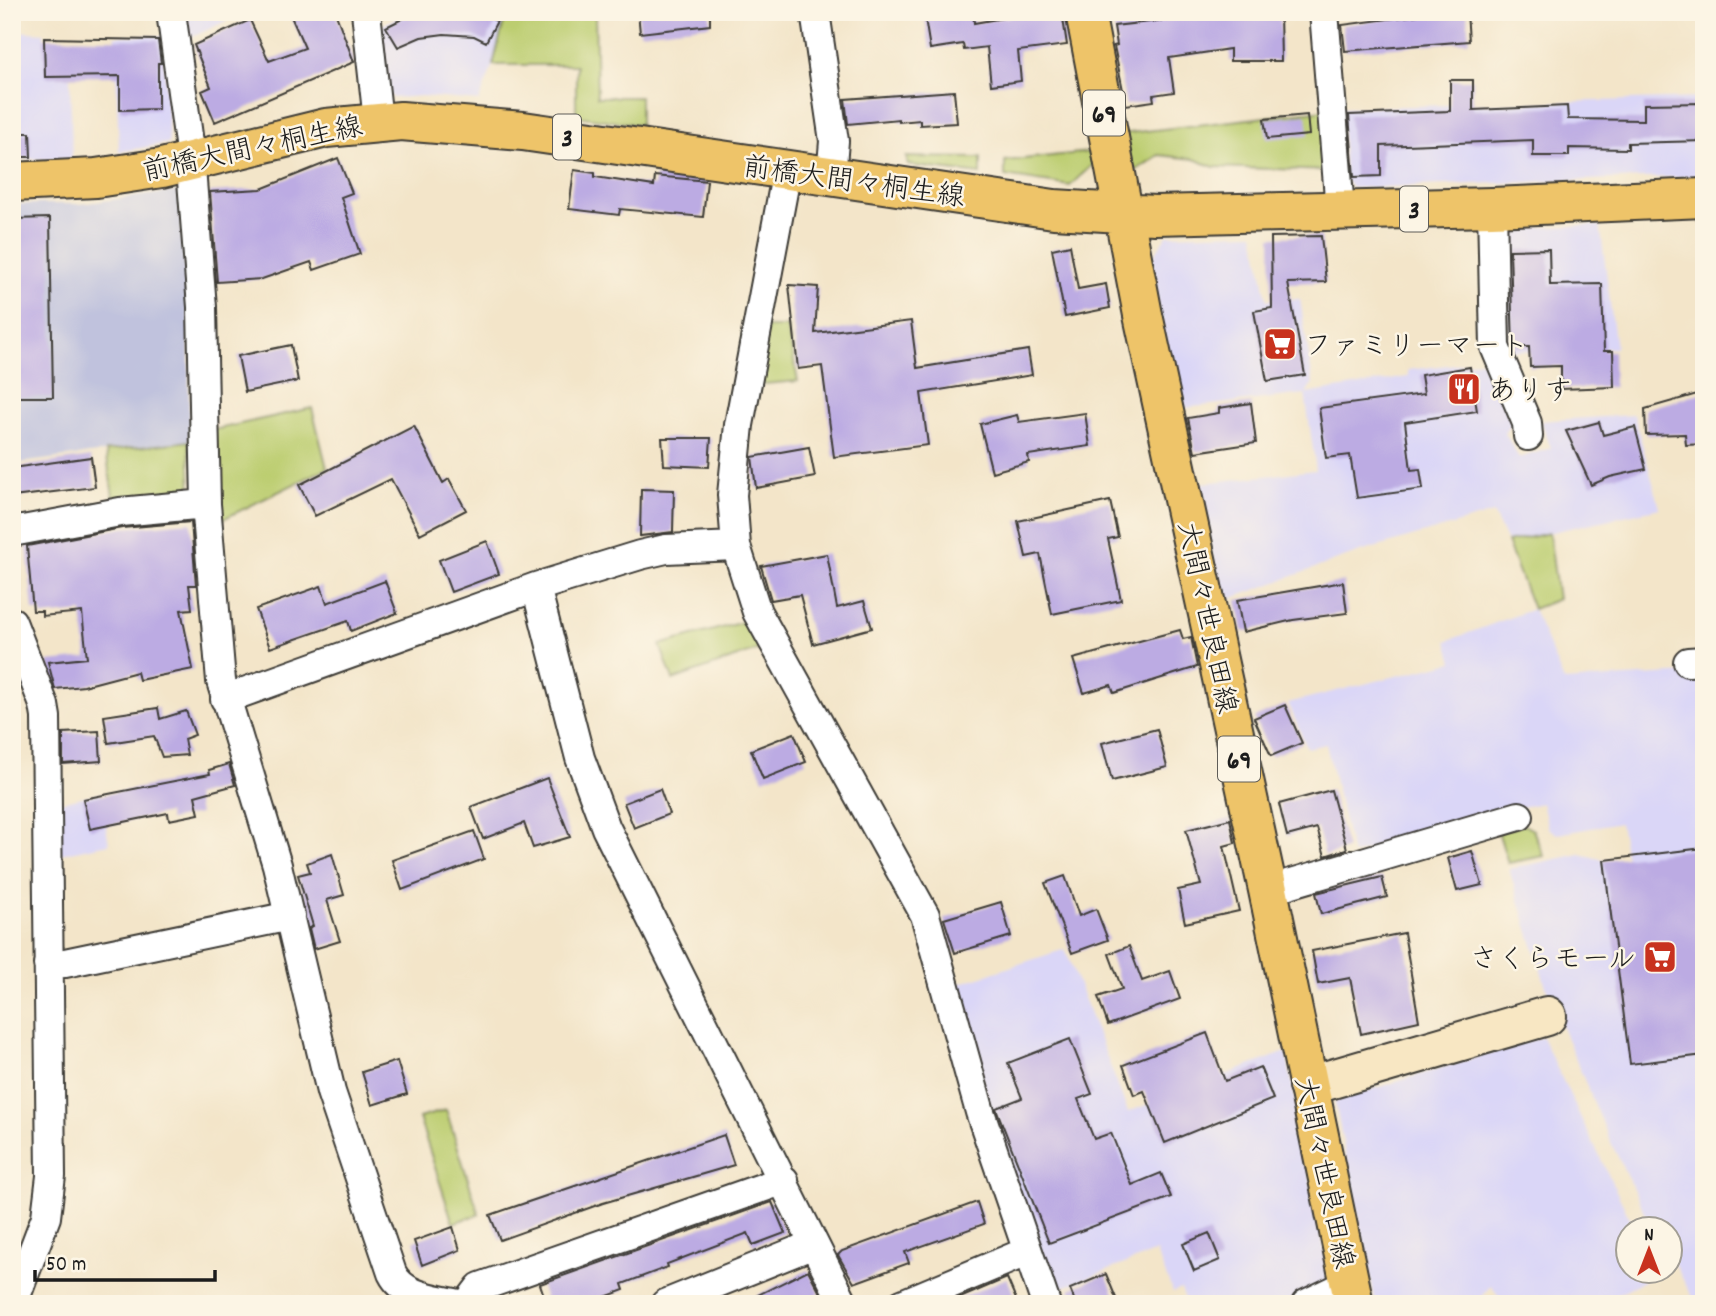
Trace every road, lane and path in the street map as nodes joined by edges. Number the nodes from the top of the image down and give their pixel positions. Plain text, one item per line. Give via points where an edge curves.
1 (171, 12) edge
2 (366, 12) edge
3 (815, 12) edge
4 (1085, 12) edge
5 (1324, 12) edge
6 (378, 121) junction
7 (190, 161) junction
8 (787, 170) junction
9 (831, 177) junction
10 (12, 182) edge
11 (1704, 198) edge
12 (1492, 207) junction
13 (1340, 210) junction
14 (1123, 215) junction
15 (1528, 436) dead end
16 (206, 504) junction
17 (12, 532) edge
18 (736, 546) junction
19 (536, 587) junction
20 (12, 622) edge
21 (225, 699) junction
22 (1519, 816) dead end
23 (1268, 890) junction
24 (290, 916) junction
25 (48, 964) junction
26 (1547, 1016) dead end
27 (1308, 1086) junction
28 (784, 1180) junction
29 (814, 1244) junction
30 (1026, 1252) junction
31 (1352, 1293) edge
32 (13, 1304) edge
33 (458, 1304) edge
34 (467, 1304) edge
35 (665, 1304) edge
36 (844, 1304) edge
37 (902, 1304) edge
38 (1045, 1304) edge
39 (1306, 1304) edge

1 - 7 street
2 - 6 street
3 - 9 street via 834,141
4 - 14 main road, 大間々世良田線 / 69
5 - 13 street
6 - 7 main road, 前橋大間々桐生線 / 3 via 326,128
6 - 8 main road, 前橋大間々桐生線 / 3 via 523,131
7 - 10 main road, 前橋大間々桐生線 / 3 via 96,178
7 - 16 street via 202,307
8 - 9 main road, 前橋大間々桐生線 / 3
8 - 18 street via 739,425 732,495
9 - 14 main road, 前橋大間々桐生線 / 3
11 - 12 main road, 前橋大間々桐生線 / 3
12 - 13 main road, 前橋大間々桐生線 / 3
12 - 15 street via 1495,346 1527,423
13 - 14 main road, 前橋大間々桐生線 / 3
14 - 23 main road, 大間々世良田線 / 69
16 - 17 street via 120,512
16 - 21 street
18 - 19 street via 653,551
18 - 30 street via 757,612 925,915 980,1112
19 - 21 street
19 - 28 street via 580,758 606,828
20 - 25 street via 46,717
21 - 24 street
22 - 23 street
23 - 27 main road, 大間々世良田線 / 69
24 - 25 street
24 - 33 street via 331,1092 392,1273 409,1292
25 - 32 street via 50,1196
26 - 27 street
27 - 31 main road, 大間々世良田線 / 69
28 - 29 street
28 - 34 street via 480,1287
29 - 35 street
29 - 36 street
30 - 37 street
30 - 38 street
31 - 39 street

